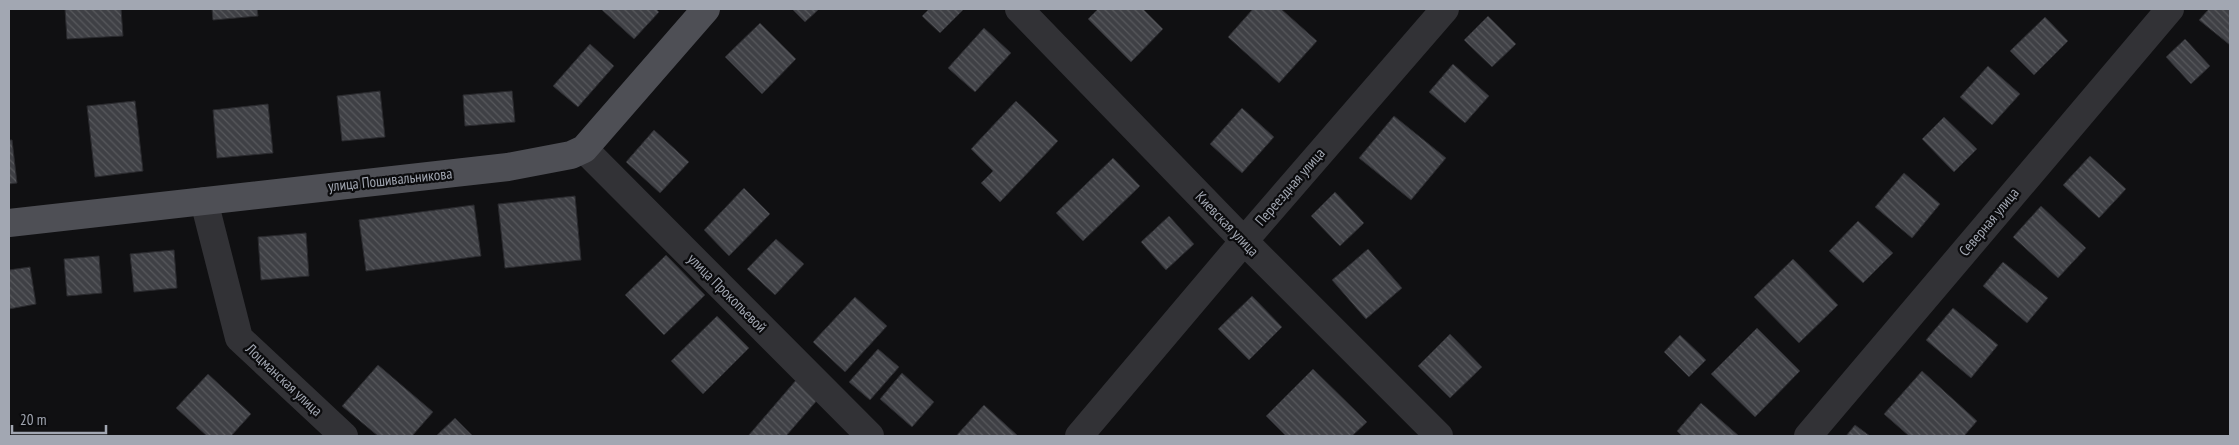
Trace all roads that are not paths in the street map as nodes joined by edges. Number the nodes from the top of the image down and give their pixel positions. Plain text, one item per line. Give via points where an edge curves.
1 (706, 9) edge
2 (1019, 9) edge
3 (1446, 9) edge
4 (2170, 9) edge
5 (584, 149) junction
6 (204, 201) junction
7 (9, 223) edge
8 (1244, 241) junction
9 (344, 436) edge
10 (870, 436) edge
11 (1079, 436) edge
12 (1439, 436) edge
13 (1808, 436) edge

1 - 5 main road
2 - 8 lane, Киевская улица
3 - 8 lane, Переездная улица
4 - 13 lane, Северная улица
5 - 6 main road, улица Пошивальникова via 571,155 508,167
5 - 10 lane, улица Прокопьевой
6 - 7 main road, улица Пошивальникова
6 - 9 lane, Лоцманская улица via 239,338
8 - 11 lane, Переездная улица
8 - 12 lane, Киевская улица

